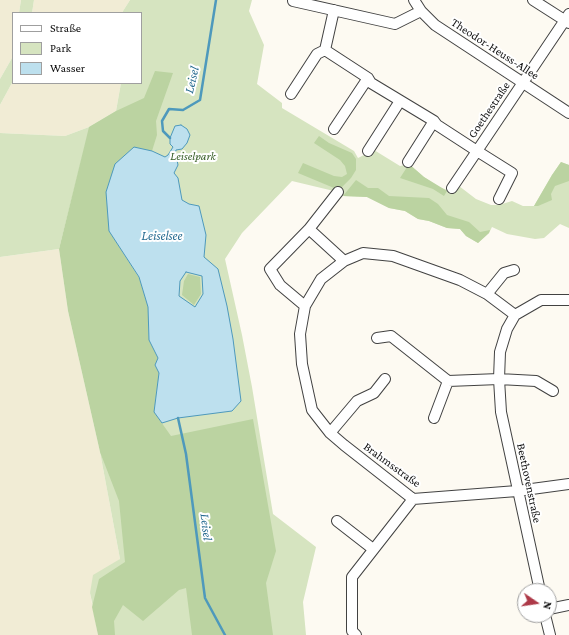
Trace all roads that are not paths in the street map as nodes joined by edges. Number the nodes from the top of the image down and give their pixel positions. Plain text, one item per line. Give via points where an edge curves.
1 (294, 0) edge
2 (414, 0) edge
3 (532, 0) edge
4 (334, 10) junction
5 (421, 11) junction
6 (568, 19) edge
7 (325, 50) junction
8 (368, 78) junction
9 (523, 83) junction
10 (291, 94) dead end
11 (400, 101) junction
12 (569, 113) edge
13 (434, 121) junction
14 (334, 129) dead end
15 (368, 151) dead end
16 (477, 152) junction
17 (408, 162) dead end
18 (452, 188) dead end
19 (338, 192) dead end
20 (499, 199) dead end
21 (309, 229) junction
22 (344, 261) junction
23 (514, 270) dead end
24 (487, 294) junction
25 (569, 300) edge
26 (305, 306) junction
27 (515, 315) junction
28 (377, 338) dead end
29 (385, 379) dead end
30 (499, 379) junction
31 (448, 381) junction
32 (553, 391) dead end
33 (434, 418) dead end
34 (330, 433) junction
35 (569, 484) edge
36 (517, 491) junction
37 (413, 499) junction
38 (337, 521) dead end
39 (373, 550) junction
40 (538, 583) edge
41 (569, 605) edge
42 (557, 607) edge
43 (548, 623) edge
44 (356, 635) edge
45 (550, 635) edge

1 - 4 street
2 - 5 street, Theodor-Heuss-Allee
3 - 6 street
4 - 5 street via 395,24
4 - 7 street
5 - 9 street, Theodor-Heuss-Allee via 435,25
6 - 9 street, Goethestraße
7 - 8 street, Goethestraße
7 - 10 street via 317,54
8 - 11 street, Goethestraße via 371,83
8 - 14 street
9 - 12 street, Theodor-Heuss-Allee
9 - 16 street, Goethestraße
11 - 13 street, Goethestraße
11 - 15 street
13 - 16 street, Goethestraße
13 - 17 street
16 - 18 street, Goethestraße
16 - 20 street, Goethestraße via 512,173
19 - 21 street
21 - 22 street
21 - 26 street via 270,269 280,285
22 - 24 street, Brahmsstraße via 363,253 393,256 460,280
22 - 26 street, Brahmsstraße via 321,279
23 - 24 street via 504,273
24 - 27 street, Brahmsstraße
25 - 27 street via 542,300
26 - 34 street, Brahmsstraße via 300,334 302,364 312,410
27 - 30 street, Beethovenstraße via 507,328 500,352
28 - 31 street via 391,336
29 - 34 street via 374,393 357,401
30 - 31 street
30 - 32 street via 536,381
30 - 36 street, Beethovenstraße via 501,412
31 - 33 street
34 - 37 street, Brahmsstraße
35 - 36 street, Brahmsstraße
36 - 37 street, Brahmsstraße
36 - 40 street, Beethovenstraße
37 - 39 street
38 - 39 street
39 - 44 street via 352,577 352,631
41 - 42 street
43 - 45 street

